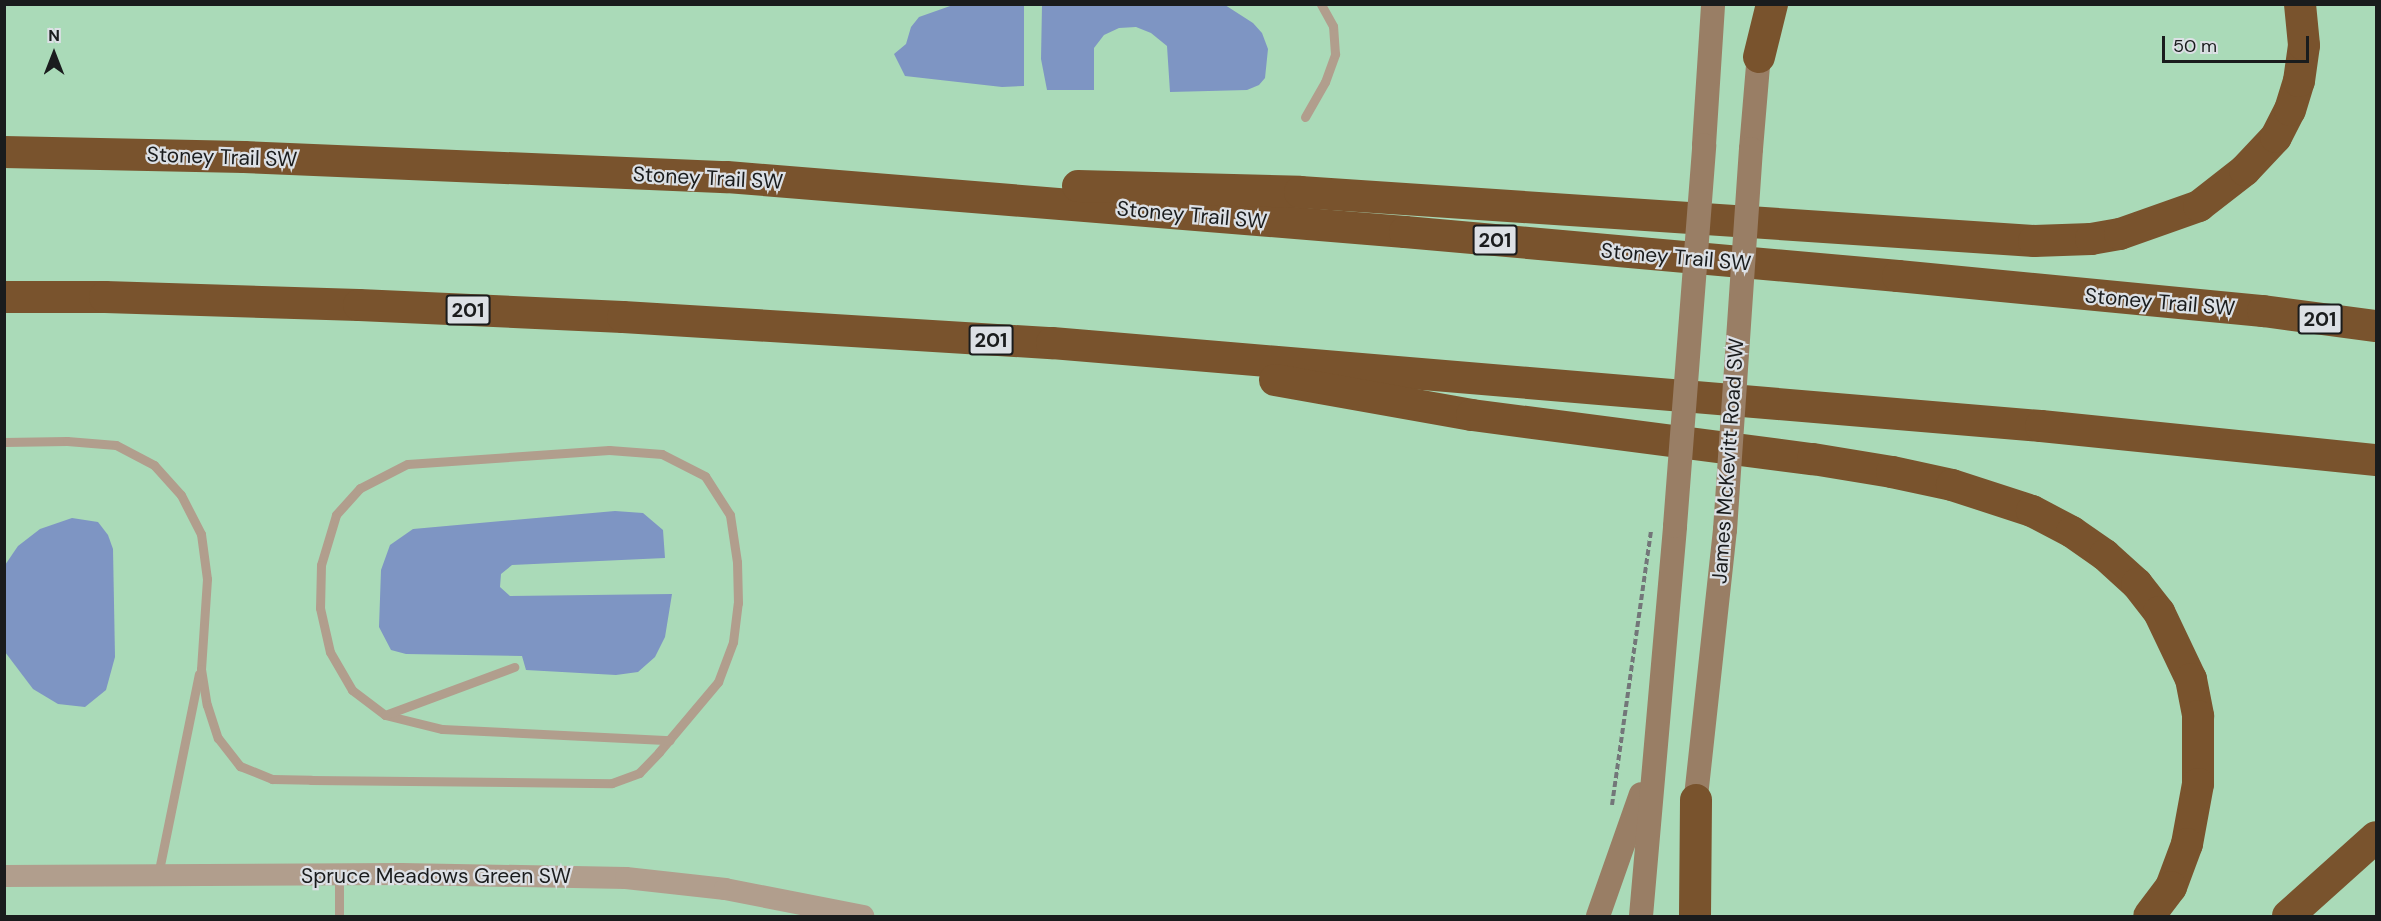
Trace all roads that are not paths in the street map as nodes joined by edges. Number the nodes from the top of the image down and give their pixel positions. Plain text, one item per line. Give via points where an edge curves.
1 (1321, 4) edge
2 (1713, 4) edge
3 (1762, 4) edge
4 (1772, 4) edge
5 (2300, 4) edge
6 (1759, 57) junction
7 (1305, 117) dead end
8 (4, 152) edge
9 (727, 177) junction
10 (4, 297) edge
11 (2263, 311) junction
12 (2376, 320) edge
13 (2376, 326) edge
14 (1052, 343) junction
15 (4, 442) edge
16 (2376, 460) edge
17 (514, 667) dead end
18 (201, 669) junction
19 (385, 715) junction
20 (670, 740) junction
21 (1654, 749) junction
22 (1696, 800) junction
23 (2376, 837) edge
24 (339, 875) junction
25 (4, 876) edge
26 (158, 876) junction
27 (339, 916) edge
28 (863, 916) edge
29 (1598, 916) edge
30 (1641, 916) edge
31 (1686, 916) edge
32 (1695, 916) edge
33 (2149, 916) edge
34 (2288, 916) edge

1 - 7 lane via 1333,26 1335,54 1325,82
2 - 21 main road, bridge via 1704,145 1664,525
3 - 6 main road, James McKevitt Road SW
4 - 6 highway
5 - 9 highway via 2304,45 2299,81 2276,137 2245,170 2199,206 2120,234 2091,239 2034,242 1300,192
6 - 22 main road, James McKevitt Road SW, bridge via 1725,530
8 - 9 highway, Stoney Trail SW / 201 via 244,157
9 - 11 highway, Stoney Trail SW / 201 via 1427,234
10 - 14 highway, 201 via 359,305
11 - 12 highway
11 - 13 highway, Stoney Trail SW / 201
14 - 16 highway, 201 via 2041,426
14 - 33 highway via 1472,415 1892,472 1952,485 2042,516 2105,555 2137,584 2159,612 2190,679 2198,716 2195,811 2180,867 2171,887
15 - 18 lane via 116,445 154,465 181,495 201,534 207,579
17 - 19 lane
18 - 20 lane via 218,738 240,765 272,779 612,783 639,773
18 - 26 lane
19 - 20 lane via 442,729
19 - 20 lane via 352,690 330,652 320,608 321,565 336,515 360,488 406,464 609,450 662,454 705,476 730,515 737,562 738,603 733,642 718,682
21 - 29 main road
21 - 30 main road
22 - 31 main road, James McKevitt Road SW
22 - 32 highway
23 - 34 highway
24 - 26 street, Spruce Meadows Green SW
24 - 27 lane
24 - 28 street, Spruce Meadows Green SW via 626,878 725,889
25 - 26 street, Spruce Meadows Green SW

